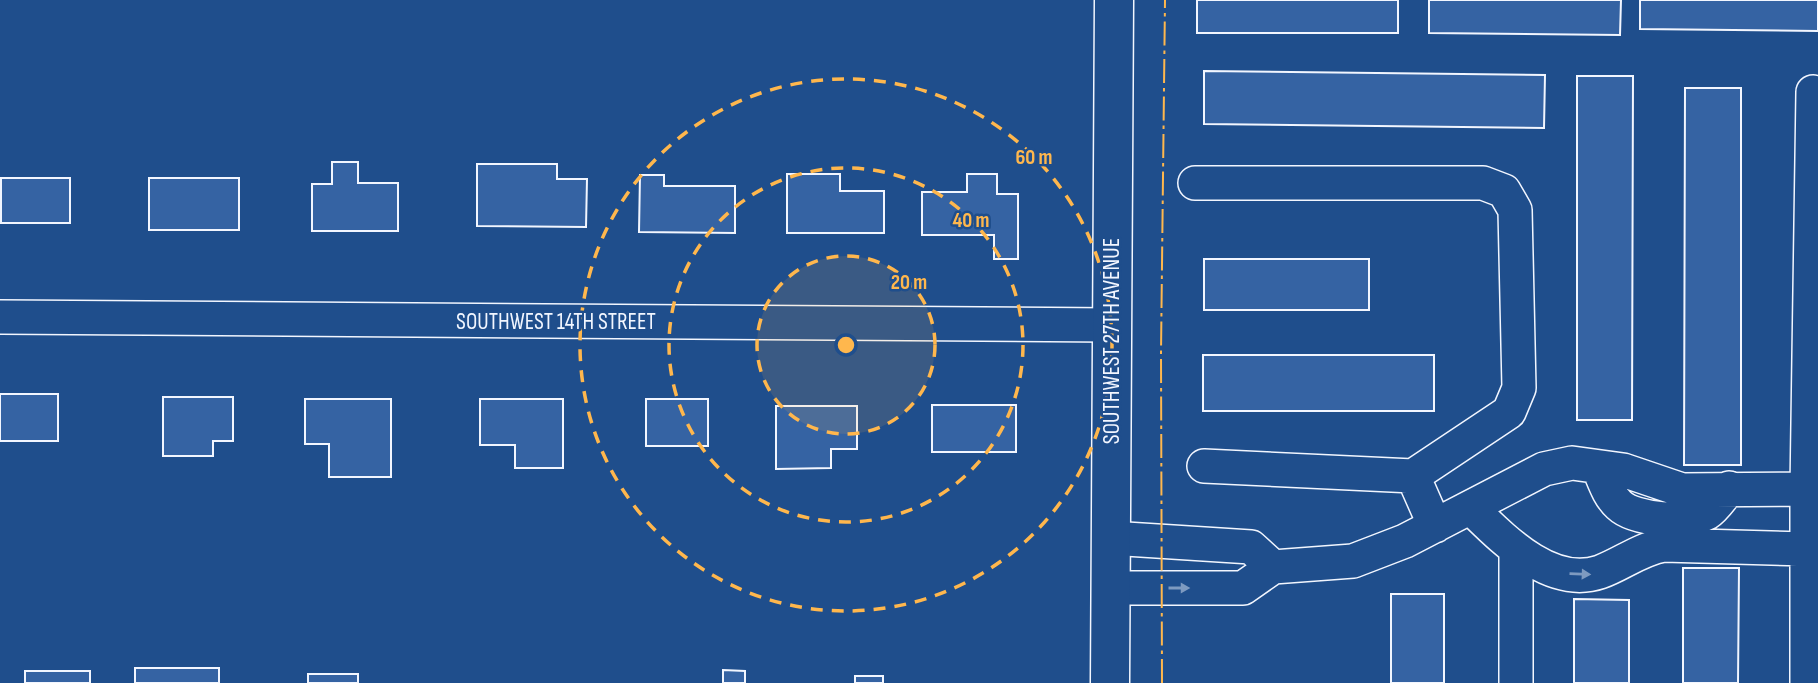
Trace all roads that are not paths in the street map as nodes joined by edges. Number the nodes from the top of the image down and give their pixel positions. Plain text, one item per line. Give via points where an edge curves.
1 (1114, 0) edge
2 (1812, 92) dead end
3 (1195, 183) dead end
4 (0, 317) edge
5 (1111, 325) junction
6 (1813, 364) edge
7 (1203, 466) dead end
8 (1413, 476) junction
9 (1807, 489) junction
10 (1471, 508) junction
11 (1434, 526) junction
12 (1110, 538) junction
13 (1807, 549) junction
14 (1516, 551) junction
15 (1273, 567) junction
16 (1110, 588) junction
17 (1811, 670) edge
18 (1110, 683) edge
19 (1516, 683) edge

1 - 5 main road, SOUTHWEST 27TH AVENUE
2 - 6 street
3 - 8 street via 1483,183 1503,191 1515,210 1519,388 1509,412
4 - 5 street, SOUTHWEST 14TH STREET
5 - 12 main road, SOUTHWEST 27TH AVENUE
6 - 9 street
7 - 8 street
8 - 11 street
9 - 10 street via 1682,490 1623,470 1573,463 1544,469
9 - 13 street
10 - 11 street
10 - 14 street
11 - 15 street via 1353,561
12 - 15 street via 1251,547
12 - 16 main road, SOUTHWEST 27TH AVENUE
14 -> 13 street via 1560,572 1589,575 1664,545
13 - 17 street
14 - 19 street
16 -> 15 street via 1243,588
16 - 18 main road, SOUTHWEST 27TH AVENUE

